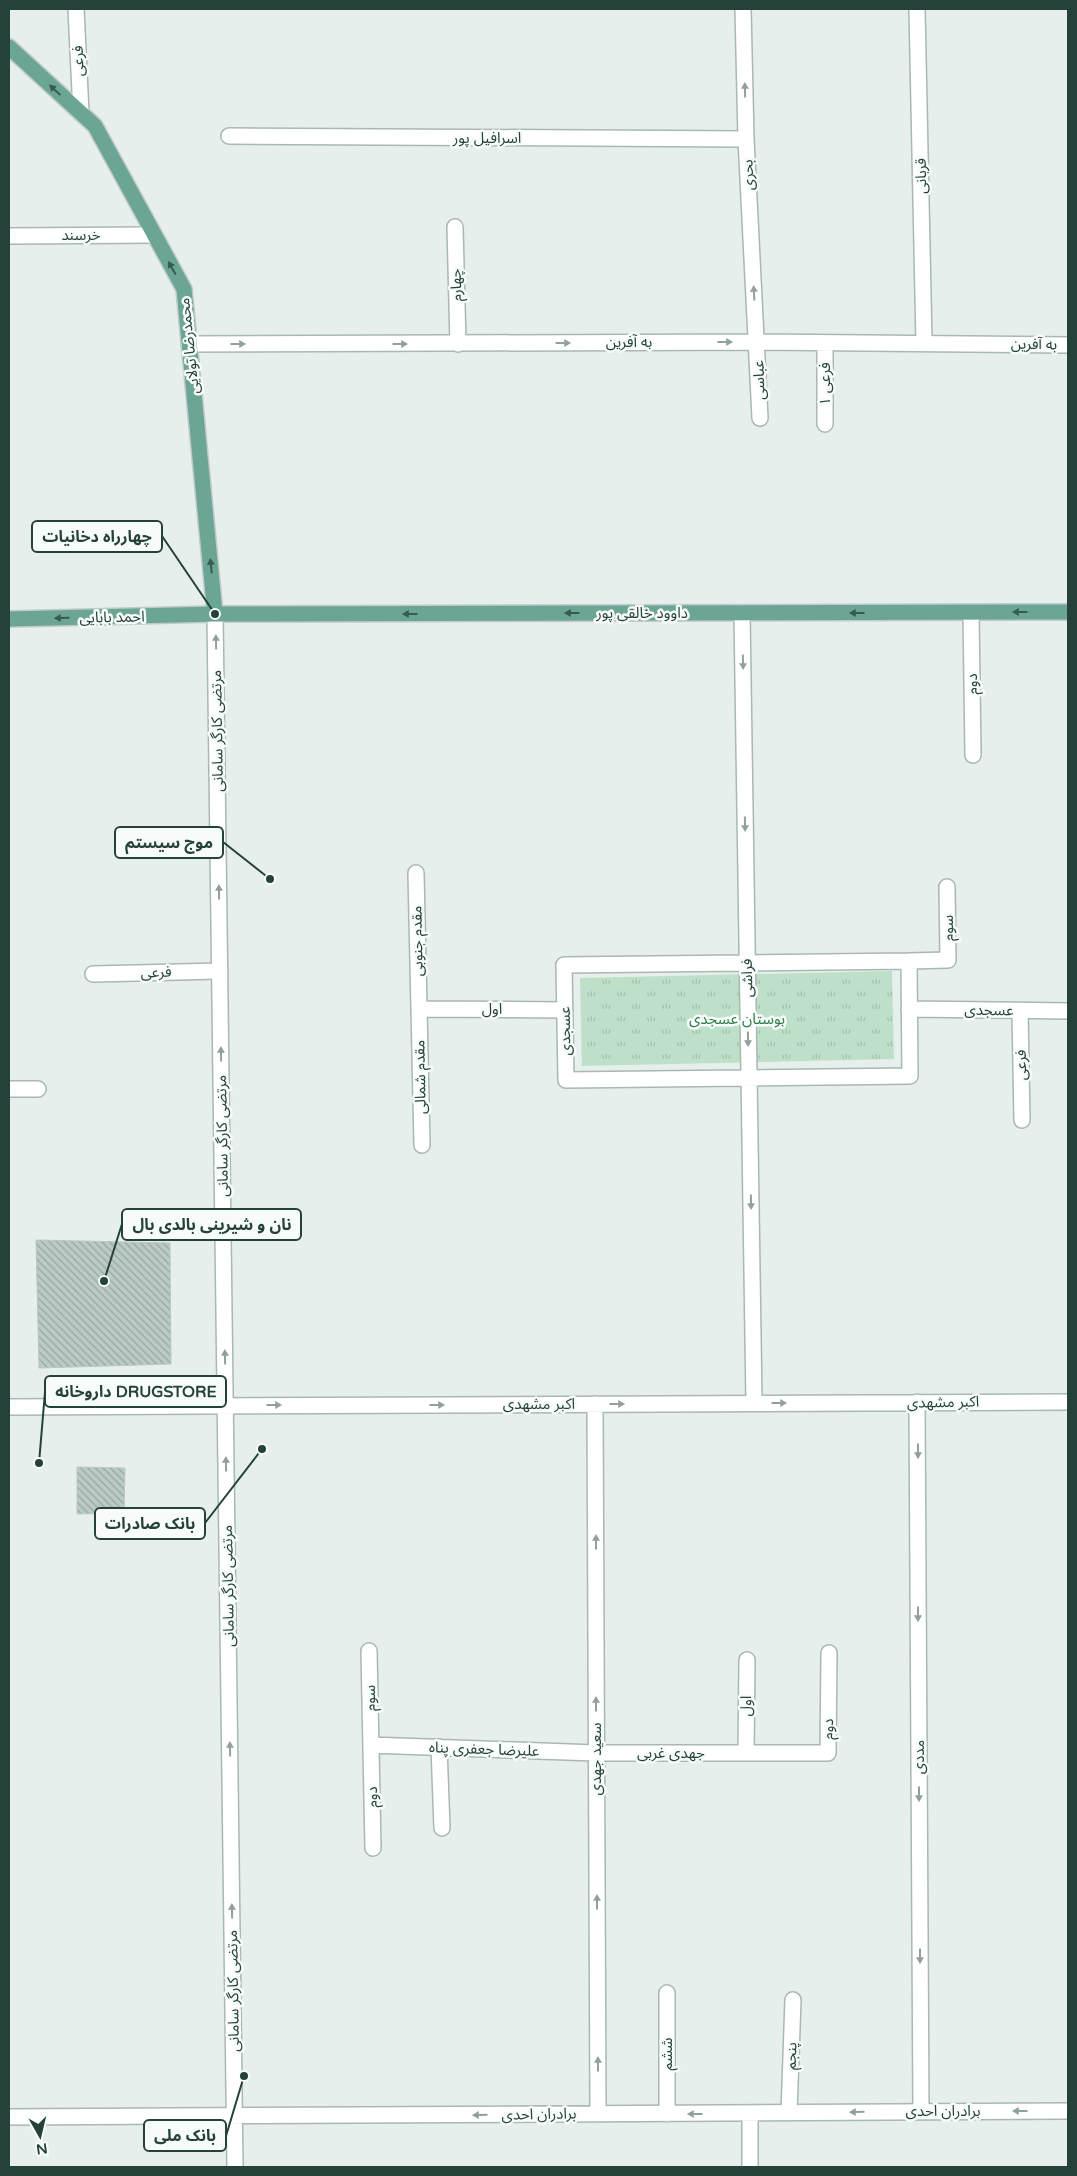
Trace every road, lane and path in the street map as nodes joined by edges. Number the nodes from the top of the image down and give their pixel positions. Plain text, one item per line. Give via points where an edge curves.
1 (76, 9) edge
2 (743, 9) edge
3 (917, 9) edge
4 (9, 47) edge
5 (81, 114) junction
6 (229, 136) dead end
7 (746, 139) junction
8 (455, 226) dead end
9 (154, 235) junction
10 (9, 236) edge
11 (757, 342) junction
12 (825, 343) junction
13 (924, 343) junction
14 (189, 344) junction
15 (458, 344) junction
16 (1068, 345) edge
17 (760, 418) dead end
18 (825, 424) dead end
19 (971, 612) junction
20 (1068, 612) edge
21 (742, 613) junction
22 (216, 614) junction
23 (9, 619) edge
24 (973, 755) dead end
25 (416, 873) dead end
26 (947, 887) dead end
27 (908, 961) junction
28 (747, 963) junction
29 (220, 971) junction
30 (93, 974) dead end
31 (419, 1008) junction
32 (565, 1010) junction
33 (909, 1010) junction
34 (1020, 1011) junction
35 (1068, 1011) edge
36 (749, 1078) junction
37 (9, 1089) edge
38 (38, 1089) dead end
39 (1022, 1120) dead end
40 (422, 1145) dead end
41 (917, 1402) junction
42 (1068, 1402) edge
43 (754, 1403) junction
44 (595, 1404) junction
45 (226, 1406) junction
46 (9, 1407) edge
47 (369, 1651) dead end
48 (829, 1654) dead end
49 (747, 1660) dead end
50 (371, 1745) junction
51 (439, 1747) junction
52 (596, 1753) junction
53 (746, 1753) junction
54 (442, 1828) dead end
55 (373, 1848) dead end
56 (668, 1993) dead end
57 (793, 2000) dead end
58 (1068, 2111) edge
59 (921, 2112) junction
60 (598, 2113) junction
61 (750, 2113) junction
62 (789, 2113) junction
63 (667, 2114) junction
64 (9, 2117) edge
65 (234, 2117) junction
66 (235, 2167) edge
67 (750, 2167) edge

1 - 5 street, فرعی
7 -> 2 street, بحری
3 - 13 street, قربانی
5 -> 4 main road, محمدرضا تولایی
5 - 9 main road, محمدرضا تولایی via 95,126
6 - 7 street, اسرافیل پور
11 -> 7 street, بحری
8 - 15 street, چهارم
9 - 10 street, خرسند
14 -> 9 main road, محمدرضا تولایی via 184,290
11 - 12 street, به آفرین
15 -> 11 street, به آفرین
11 - 17 street, عباسی
12 - 13 street, به آفرین
12 - 18 street, فرعی ۱
13 - 16 street, به آفرین
14 -> 15 street, به آفرین
22 -> 14 main road, محمدرضا تولایی
20 -> 19 main road, داوود خالقی پور
19 -> 21 main road, داوود خالقی پور
19 - 24 street, دوم
21 -> 22 main road, داوود خالقی پور
21 -> 28 street, فراشی
22 -> 23 main road, احمد بابایی
29 -> 22 street, مرتضی کارگر سامانی
25 - 31 street, مقدم جنوبی
26 - 27 street, سوم via 948,960
27 - 28 street, عسجدی
27 - 33 street, عسجدی
28 - 32 street, عسجدی via 564,965
28 -> 36 street, فراشی
29 - 30 street, فرعی
45 -> 29 street, مرتضی کارگر سامانی
31 - 32 street, اول
31 - 40 street, مقدم شمالی
32 - 36 street, عسجدی via 566,1080
33 - 34 street, عسجدی
33 - 36 street, عسجدی via 910,1076
34 - 35 street, عسجدی
34 - 39 street, فرعی
36 -> 43 street, فراشی
37 - 38 street
41 - 42 street, اکبر مشهدی
43 -> 41 street, اکبر مشهدی
41 -> 59 street, مددی
44 -> 43 street, اکبر مشهدی
45 -> 44 street, اکبر مشهدی
52 -> 44 street, سعید جهدی
45 - 46 street, اکبر مشهدی
65 -> 45 street, مرتضی کارگر سامانی
47 - 50 street, سوم
48 - 53 street, دوم via 828,1753
49 - 53 street, اول
50 - 51 street, علیرضا جعفری پناه
50 - 55 street, دوم
51 - 52 street, علیرضا جعفری پناه
51 - 54 street
52 - 53 street, جهدی غربی
60 -> 52 street, سعید جهدی
56 - 63 street, ششم
57 - 62 street, پنجم
58 -> 59 street, برادران احدی
59 -> 62 street, برادران احدی
60 - 63 street, برادران احدی
60 -> 65 street, برادران احدی
61 - 62 street, برادران احدی
61 -> 63 street, برادران احدی
61 - 67 street
64 - 65 street, برادران احدی
65 - 66 street, مرتضی کارگر سامانی

